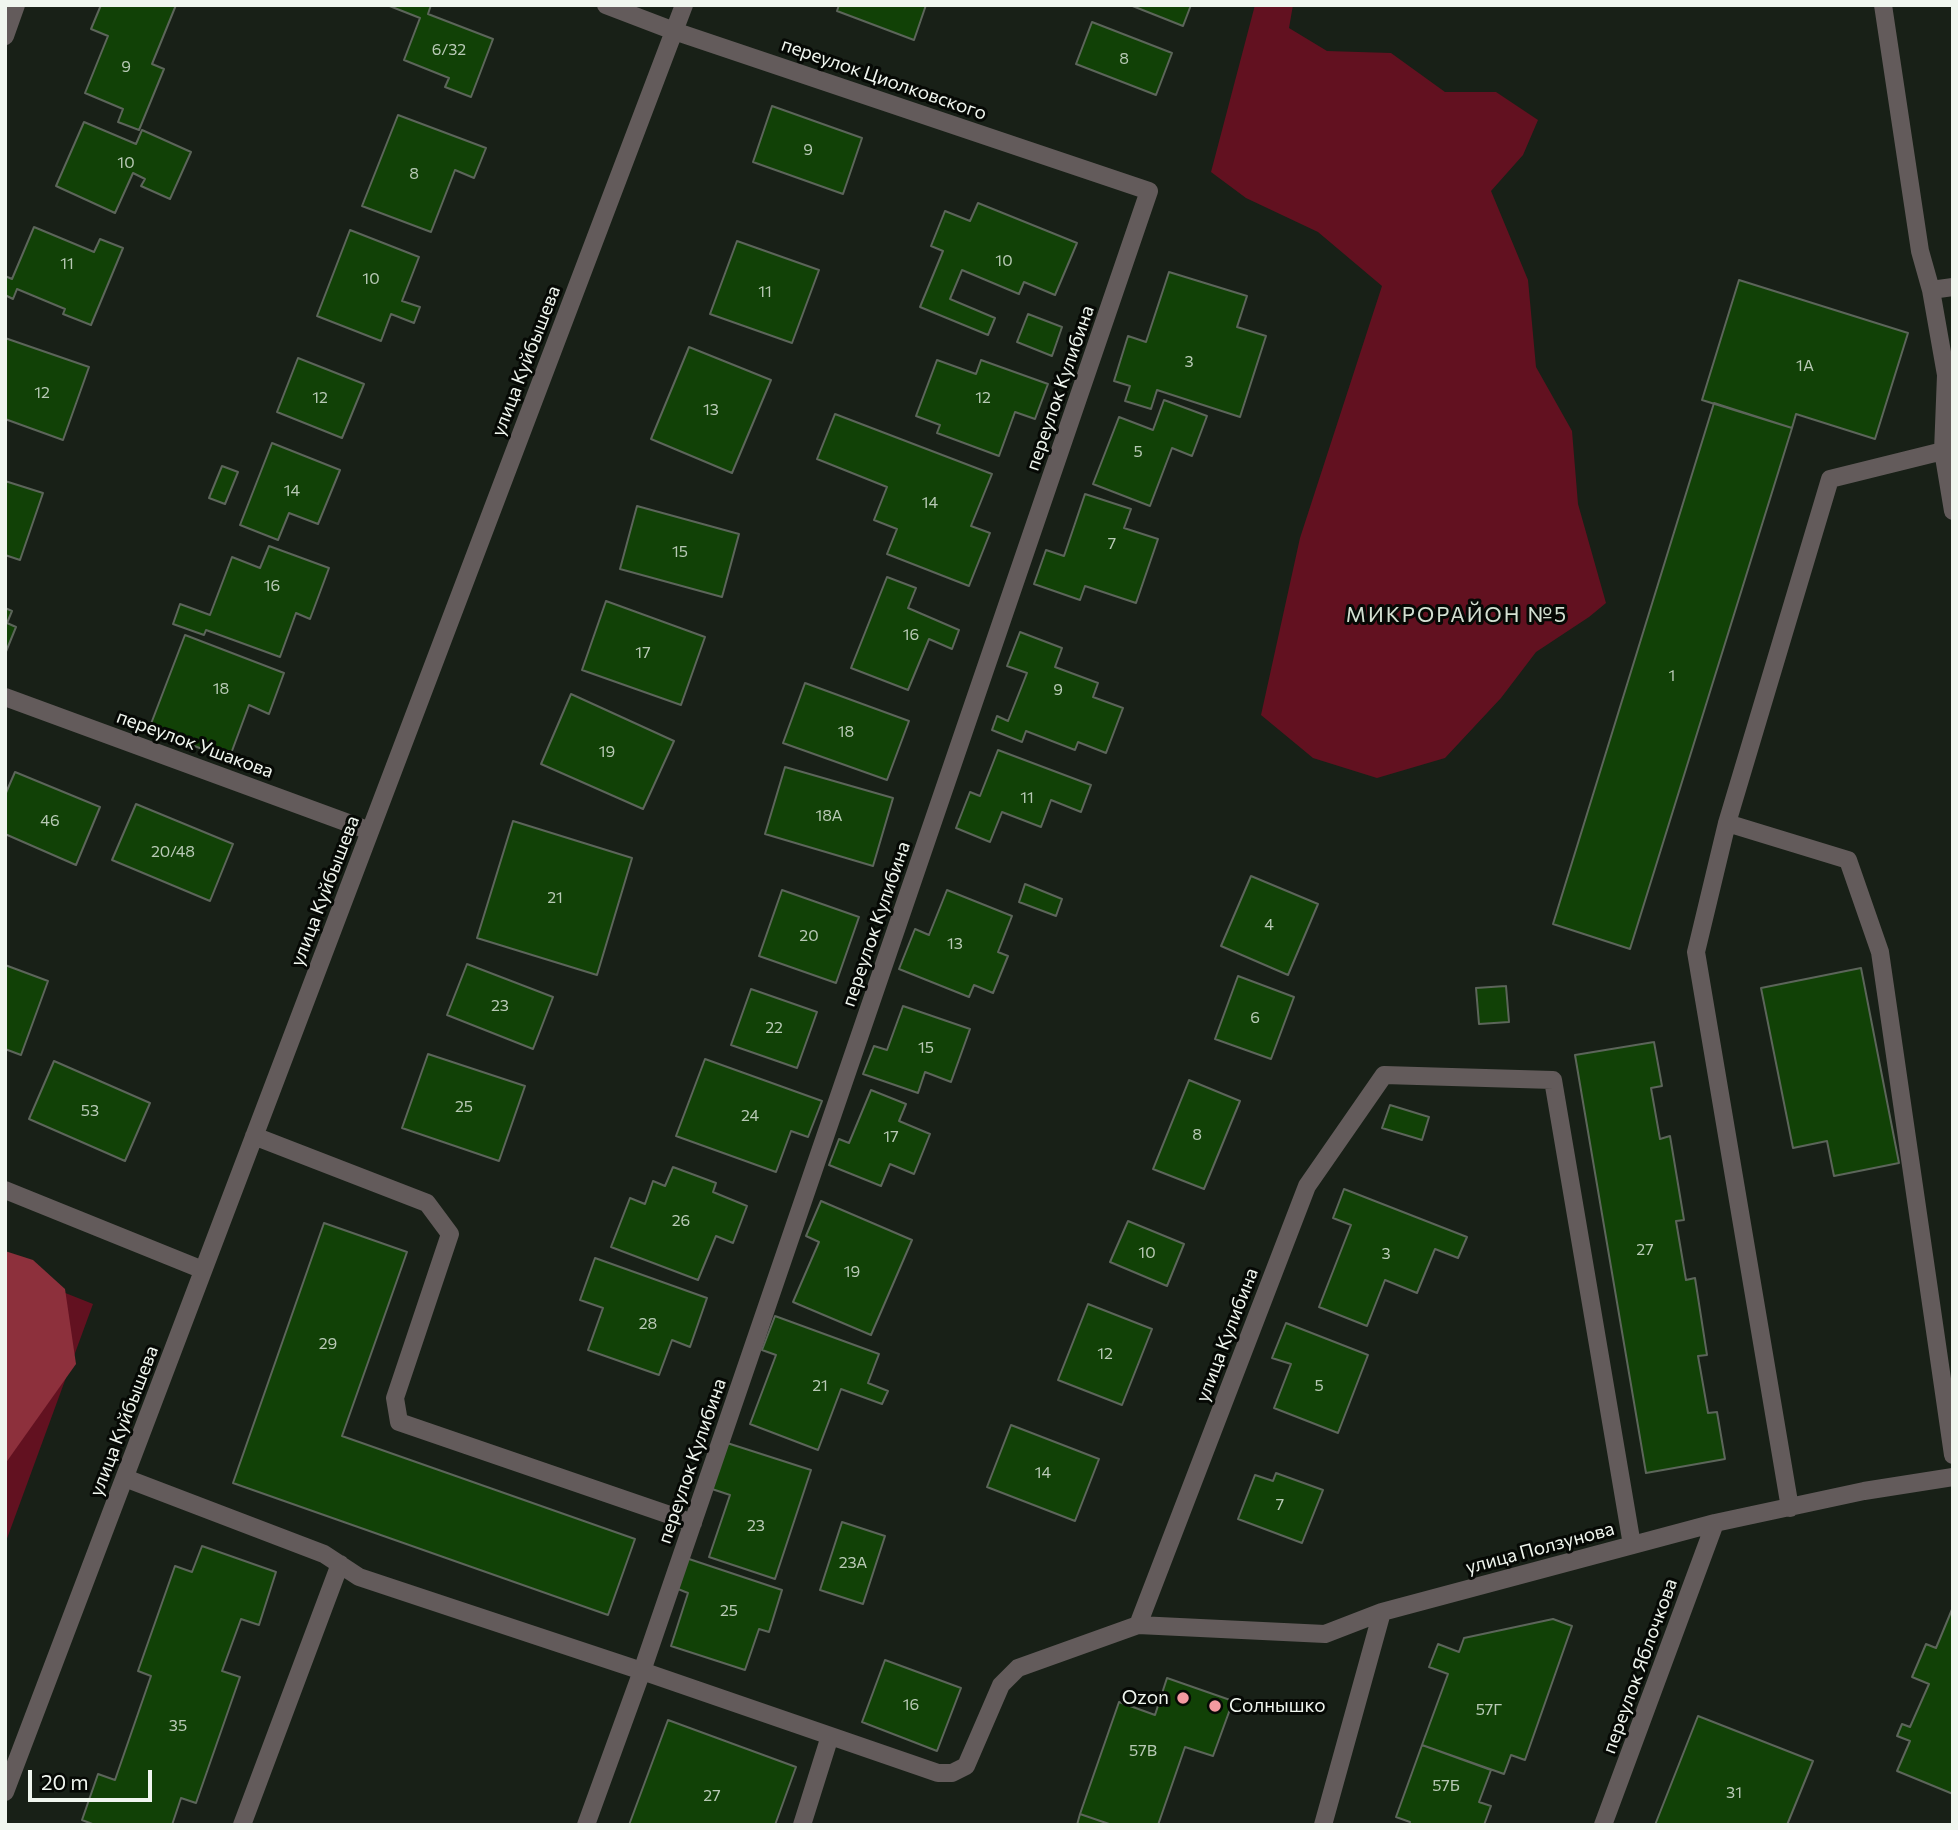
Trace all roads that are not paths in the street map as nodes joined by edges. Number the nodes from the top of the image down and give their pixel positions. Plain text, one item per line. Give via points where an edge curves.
1 (16, 5) edge
2 (606, 5) edge
3 (684, 5) edge
4 (1883, 5) edge
5 (674, 31) junction
6 (5, 36) edge
7 (1149, 191) joint
8 (1953, 287) edge
9 (1931, 290) junction
10 (1943, 451) junction
11 (1953, 512) edge
12 (5, 698) edge
13 (1727, 823) junction
14 (370, 831) junction
15 (254, 1136) junction
16 (5, 1190) edge
17 (204, 1270) junction
18 (1953, 1327) edge
19 (1935, 1330) junction
20 (1953, 1455) edge
21 (1953, 1477) edge
22 (125, 1478) junction
23 (1790, 1508) junction
24 (693, 1523) junction
25 (1715, 1523) junction
26 (1632, 1545) junction
27 (340, 1564) junction
28 (1382, 1612) junction
29 (1139, 1625) junction
30 (642, 1671) junction
31 (830, 1735) junction
32 (5, 1792) edge
33 (242, 1825) edge
34 (586, 1825) edge
35 (802, 1825) edge
36 (1323, 1825) edge
37 (1603, 1825) edge

1 - 6 street
2 - 5 street, переулок Циолковского
3 - 5 street, улица Куйбышева
4 - 9 street via 1920,251
5 - 7 street, переулок Циолковского
5 - 14 street, улица Куйбышева
7 - 24 street, переулок Кулибина
8 - 9 street
9 - 10 street via 1946,375
10 - 11 street
10 - 13 street via 1830,479
12 - 14 street, переулок Ушакова
13 - 19 street via 1848,860 1880,952
13 - 23 street via 1696,952
14 - 15 street, улица Куйбышева
15 - 17 street, улица Куйбышева
15 - 24 street via 427,1203 450,1234 395,1398 399,1422
16 - 17 street
17 - 22 street, улица Куйбышева
18 - 19 street
19 - 20 street
21 - 23 street, улица Ползунова
22 - 27 street
22 - 32 street, улица Куйбышева
23 - 25 street, улица Ползунова
24 - 30 street, переулок Кулибина
25 - 26 street, улица Ползунова
25 - 37 street, переулок Яблочкова
26 - 28 street, улица Ползунова
26 - 29 street, улица Кулибина via 1553,1080 1384,1075 1307,1186
27 - 30 street via 359,1577
27 - 33 street
28 - 29 street, улица Ползунова via 1325,1634
28 - 36 street
29 - 31 street via 1018,1668 1001,1685 966,1766 952,1773 938,1773
30 - 31 street
30 - 34 street, переулок Кулибина
31 - 35 street

